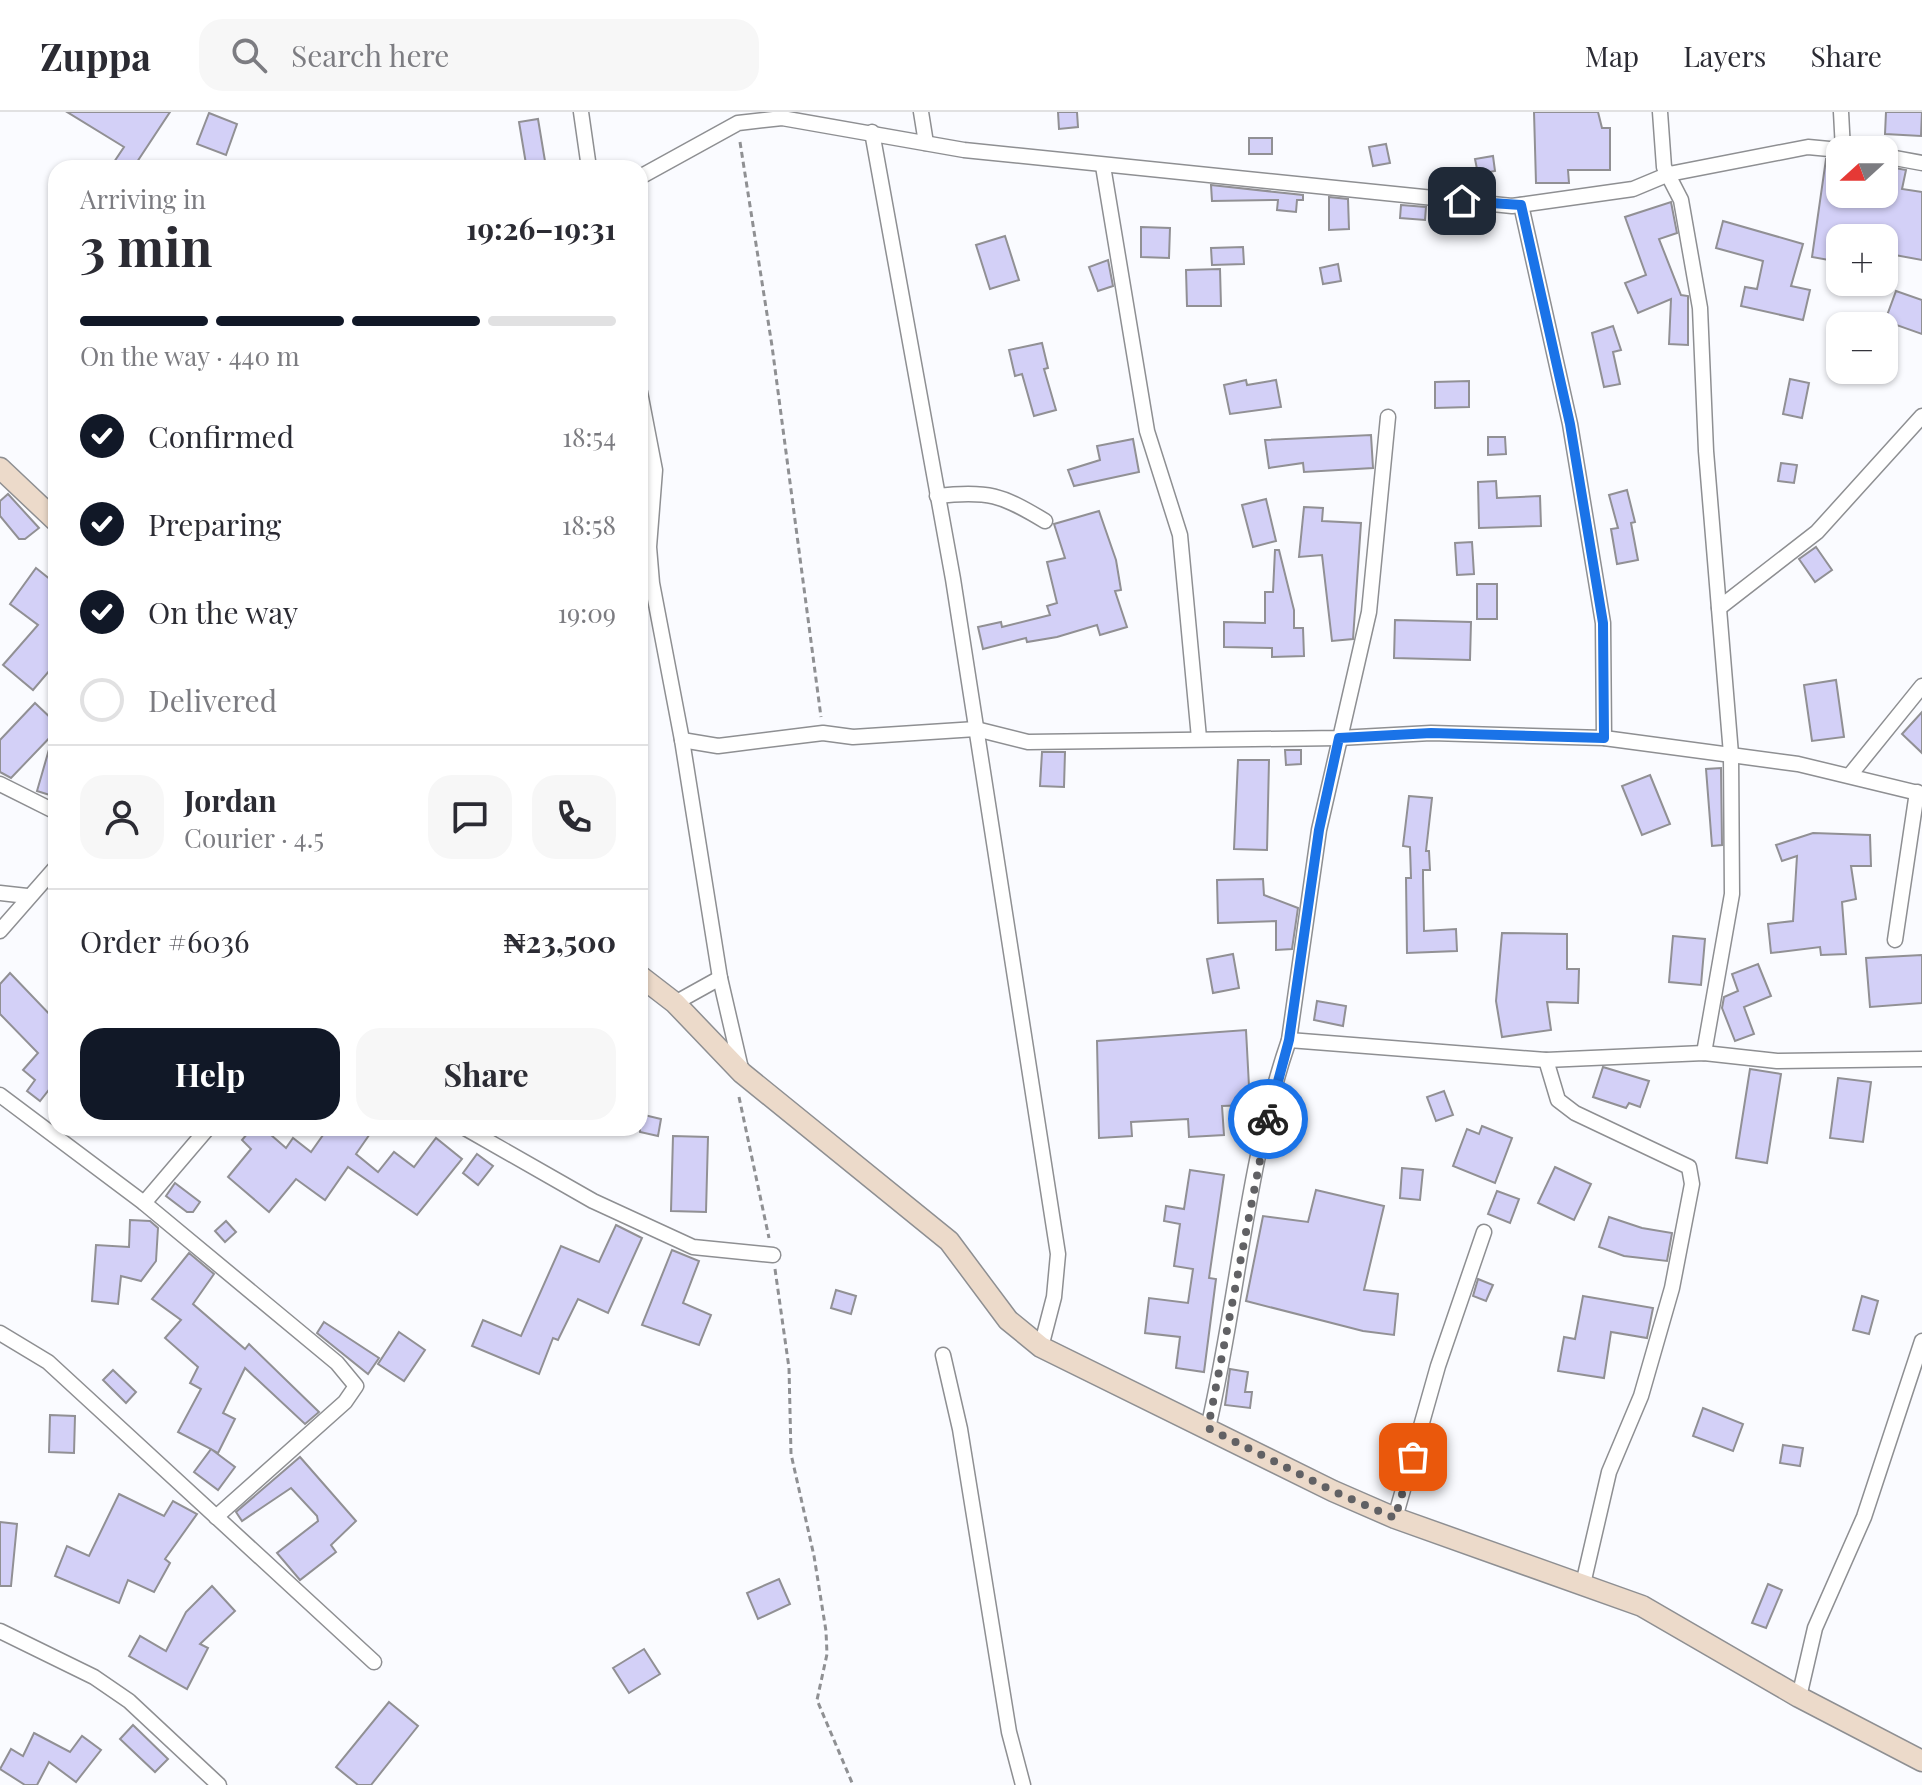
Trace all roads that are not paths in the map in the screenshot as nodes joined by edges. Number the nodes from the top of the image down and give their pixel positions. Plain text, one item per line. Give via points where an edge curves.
1 (581, 112) edge
2 (921, 112) edge
3 (1660, 112) edge
4 (1841, 112) edge
5 (872, 132) junction
6 (1842, 136) edge
7 (926, 143) junction
8 (1826, 149) edge
9 (1898, 159) edge
10 (588, 160) edge
11 (1922, 163) edge
12 (1103, 166) junction
13 (648, 173) edge
14 (1669, 174) junction
15 (1521, 205) junction
16 (1922, 416) edge
17 (1388, 417) dead end
18 (648, 434) edge
19 (0, 468) edge
20 (937, 496) junction
21 (48, 513) edge
22 (648, 520) edge
23 (1045, 521) dead end
24 (648, 566) edge
25 (1719, 608) junction
26 (1922, 686) edge
27 (976, 729) junction
28 (1199, 738) junction
29 (1339, 738) junction
30 (1604, 738) junction
31 (682, 740) junction
32 (1731, 754) junction
33 (1850, 775) junction
34 (0, 784) edge
35 (1920, 793) edge
36 (48, 808) edge
37 (48, 875) edge
38 (0, 893) edge
39 (27, 896) junction
40 (0, 931) edge
41 (1895, 940) dead end
42 (720, 978) junction
43 (648, 982) edge
44 (675, 1003) junction
45 (1289, 1040) junction
46 (1704, 1053) junction
47 (1922, 1059) edge
48 (1546, 1060) junction
49 (742, 1073) junction
50 (0, 1095) edge
51 (48, 1131) edge
52 (55, 1136) edge
53 (201, 1136) edge
54 (479, 1136) edge
55 (144, 1203) junction
56 (1484, 1232) dead end
57 (773, 1255) road end
58 (0, 1333) edge
59 (1922, 1341) edge
60 (1041, 1347) junction
61 (943, 1355) dead end
62 (1208, 1428) junction
63 (216, 1517) junction
64 (1395, 1518) junction
65 (1583, 1584) junction
66 (0, 1631) edge
67 (374, 1662) dead end
68 (1799, 1697) junction
69 (1922, 1761) edge
70 (219, 1785) edge
71 (1023, 1785) edge

1 - 10 street
2 - 7 street
3 - 14 street
4 - 6 street
5 - 7 street
5 - 13 street via 782,118 738,123
5 - 20 street
7 - 12 street
8 - 14 street via 1808,147
9 - 11 street
12 - 15 street
12 - 28 street via 1147,431 1180,535
14 - 15 street via 1633,189
14 - 25 street via 1681,200 1700,308
15 - 30 street via 1570,424 1603,623
16 - 25 street via 1817,532
17 - 29 street via 1369,612
18 - 22 street via 655,470
19 - 21 street
20 - 23 street via 977,491 1012,502
20 - 27 street
24 - 31 street
25 - 32 street
26 - 33 street
27 - 28 street via 1028,742
27 - 31 street via 853,737 823,733 718,746
27 - 60 street via 1058,1254
28 - 29 street
29 - 30 street via 1431,733
29 - 45 street via 1319,830
30 - 32 street
31 - 42 street
32 - 33 street
32 - 46 street via 1732,894
33 - 35 street
34 - 36 street
35 - 41 street
37 - 39 street
38 - 39 street
39 - 40 street
42 - 44 street
42 - 49 street
43 - 44 street
44 - 49 street
45 - 48 street
45 - 62 street via 1245,1225
46 - 47 street via 1777,1061
46 - 48 street
48 - 65 street via 1558,1100 1689,1167 1692,1184 1672,1288 1641,1396 1609,1472
49 - 60 street via 949,1241 1008,1320
50 - 51 street
52 - 55 street
53 - 55 street
54 - 57 street via 593,1201 693,1247
55 - 63 street via 337,1363 356,1386 345,1402
56 - 64 street via 1438,1366
58 - 63 street via 48,1362
59 - 68 street via 1864,1517 1815,1628
60 - 62 street
61 - 71 street via 1009,1732
62 - 64 street
63 - 67 street
64 - 65 street
65 - 68 street via 1642,1606
66 - 70 street via 94,1677 129,1701
68 - 69 street

